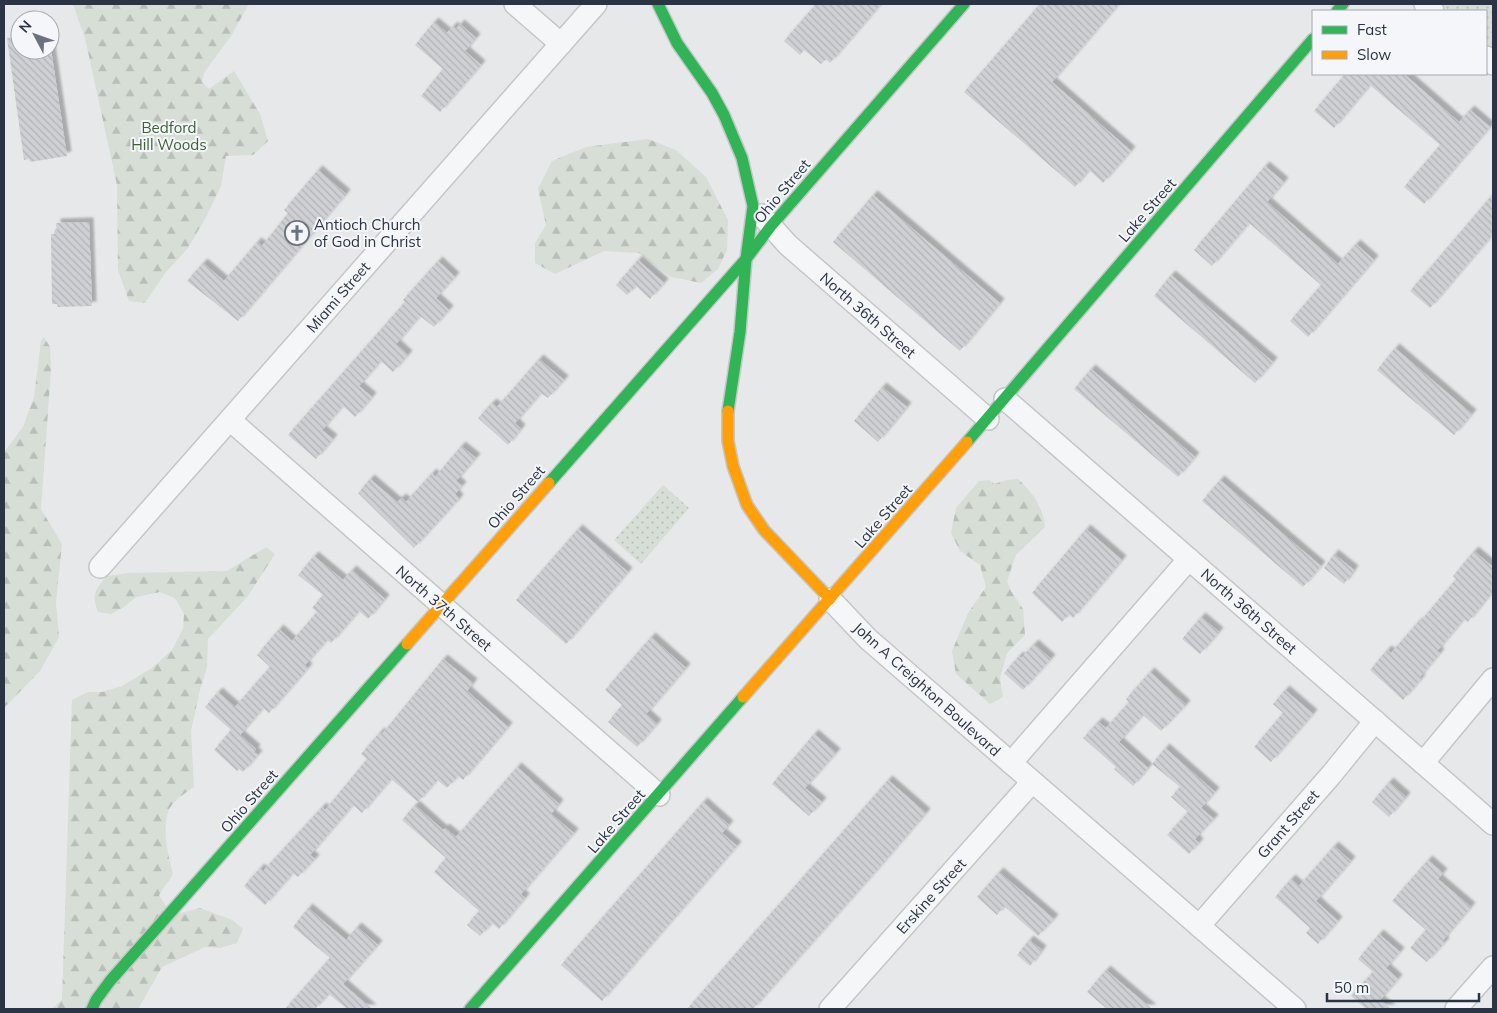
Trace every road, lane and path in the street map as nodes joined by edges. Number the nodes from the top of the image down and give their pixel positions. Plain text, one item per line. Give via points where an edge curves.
1 (515, 4) edge
2 (596, 4) edge
3 (658, 4) edge
4 (964, 4) edge
5 (1312, 39) edge
6 (561, 44) junction
7 (754, 206) junction
8 (771, 226) junction
9 (746, 259) junction
10 (1005, 399) junction
11 (988, 419) junction
12 (230, 420) junction
13 (1189, 559) junction
14 (100, 567) dead end
15 (830, 599) junction
16 (441, 605) junction
17 (1493, 679) edge
18 (1375, 721) junction
19 (1011, 763) junction
20 (1422, 763) junction
21 (1032, 782) junction
22 (659, 795) junction
23 (1493, 824) edge
24 (1199, 926) junction
25 (1493, 967) edge
26 (839, 1006) edge
27 (92, 1009) edge
28 (470, 1009) edge
29 (1295, 1009) edge
30 (1456, 1009) edge

1 - 6 street
2 - 6 street, Miami Street
3 - 7 street, John A Creighton Boulevard via 677,43 724,115 742,158
4 - 8 street, Ohio Street
5 - 10 street, Lake Street
6 - 12 street, Miami Street
7 - 8 street, North 36th Street
7 - 9 street, John A Creighton Boulevard
8 - 9 street, Ohio Street
8 - 11 street, North 36th Street via 788,246
9 - 15 street, John A Creighton Boulevard via 740,332 728,413 728,441 733,466 747,505 764,530
9 - 16 street, Ohio Street
10 - 11 street, Lake Street
10 - 13 street, North 36th Street
11 - 15 street, Lake Street
12 - 14 street, Miami Street
12 - 16 street, North 37th Street
13 - 18 street, North 36th Street
13 - 19 street
15 - 19 street, John A Creighton Boulevard via 868,639
15 - 22 street, Lake Street
16 - 22 street, North 37th Street
16 - 27 street, Ohio Street via 110,981
17 - 20 street
18 - 20 street, North 36th Street
18 - 24 street, Grant Street
19 - 21 street, John A Creighton Boulevard
20 - 23 street, North 36th Street
21 - 24 street, John A Creighton Boulevard
21 - 26 street, Erskine Street
22 - 28 street, Lake Street
24 - 29 street, John A Creighton Boulevard
25 - 30 street

